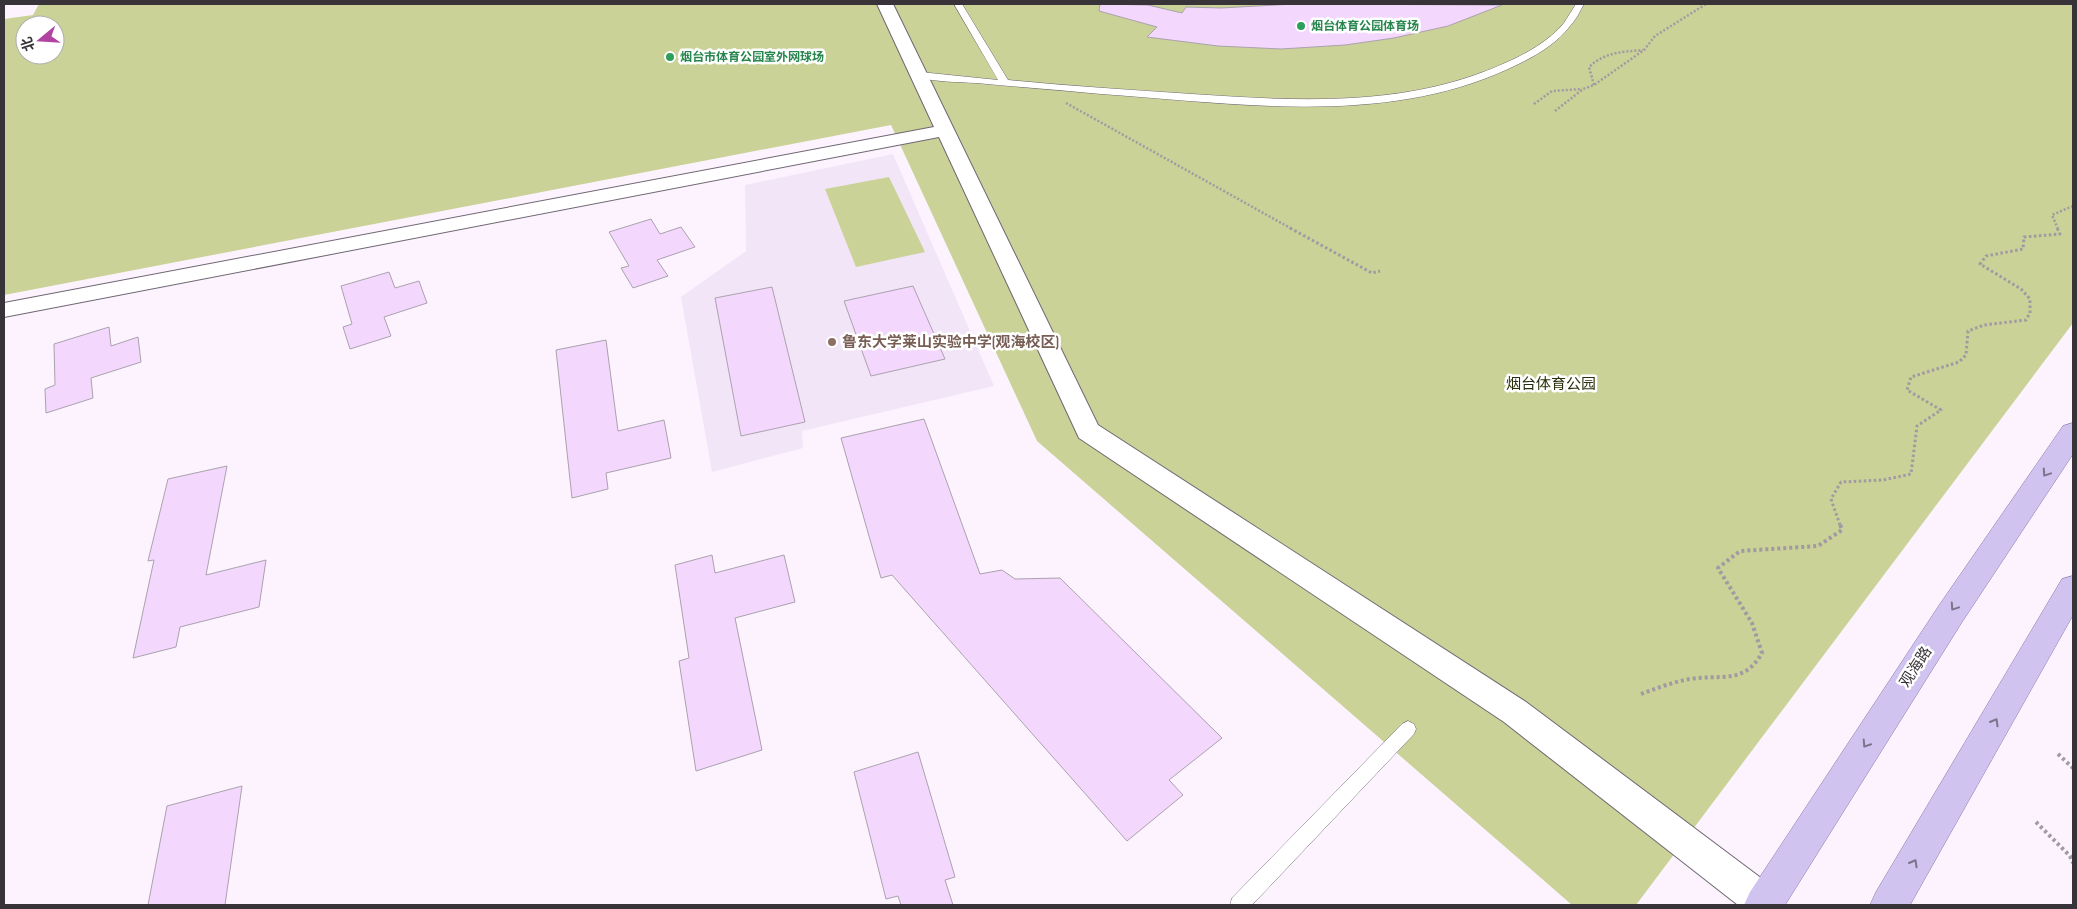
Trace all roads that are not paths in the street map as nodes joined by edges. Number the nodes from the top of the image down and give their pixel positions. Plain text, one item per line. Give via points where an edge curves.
1 (885, 4) edge
2 (958, 4) edge
3 (1580, 4) edge
4 (920, 75) junction
5 (1005, 84) junction
6 (946, 130) junction
7 (4, 310) edge
8 (2073, 433) edge
9 (2073, 588) edge
10 (1408, 729) dead end
11 (1764, 904) edge
12 (1239, 905) edge
13 (1889, 905) edge

1 - 4 street
2 - 5 lane
3 - 5 lane via 1565,28 1536,50 1485,77 1381,100 1307,103
4 - 5 lane
4 - 6 street
6 - 7 street
6 - 11 street via 1088,430 1515,712
8 -> 11 main road, 观海路 via 1951,613
13 -> 9 main road
10 - 12 lane

